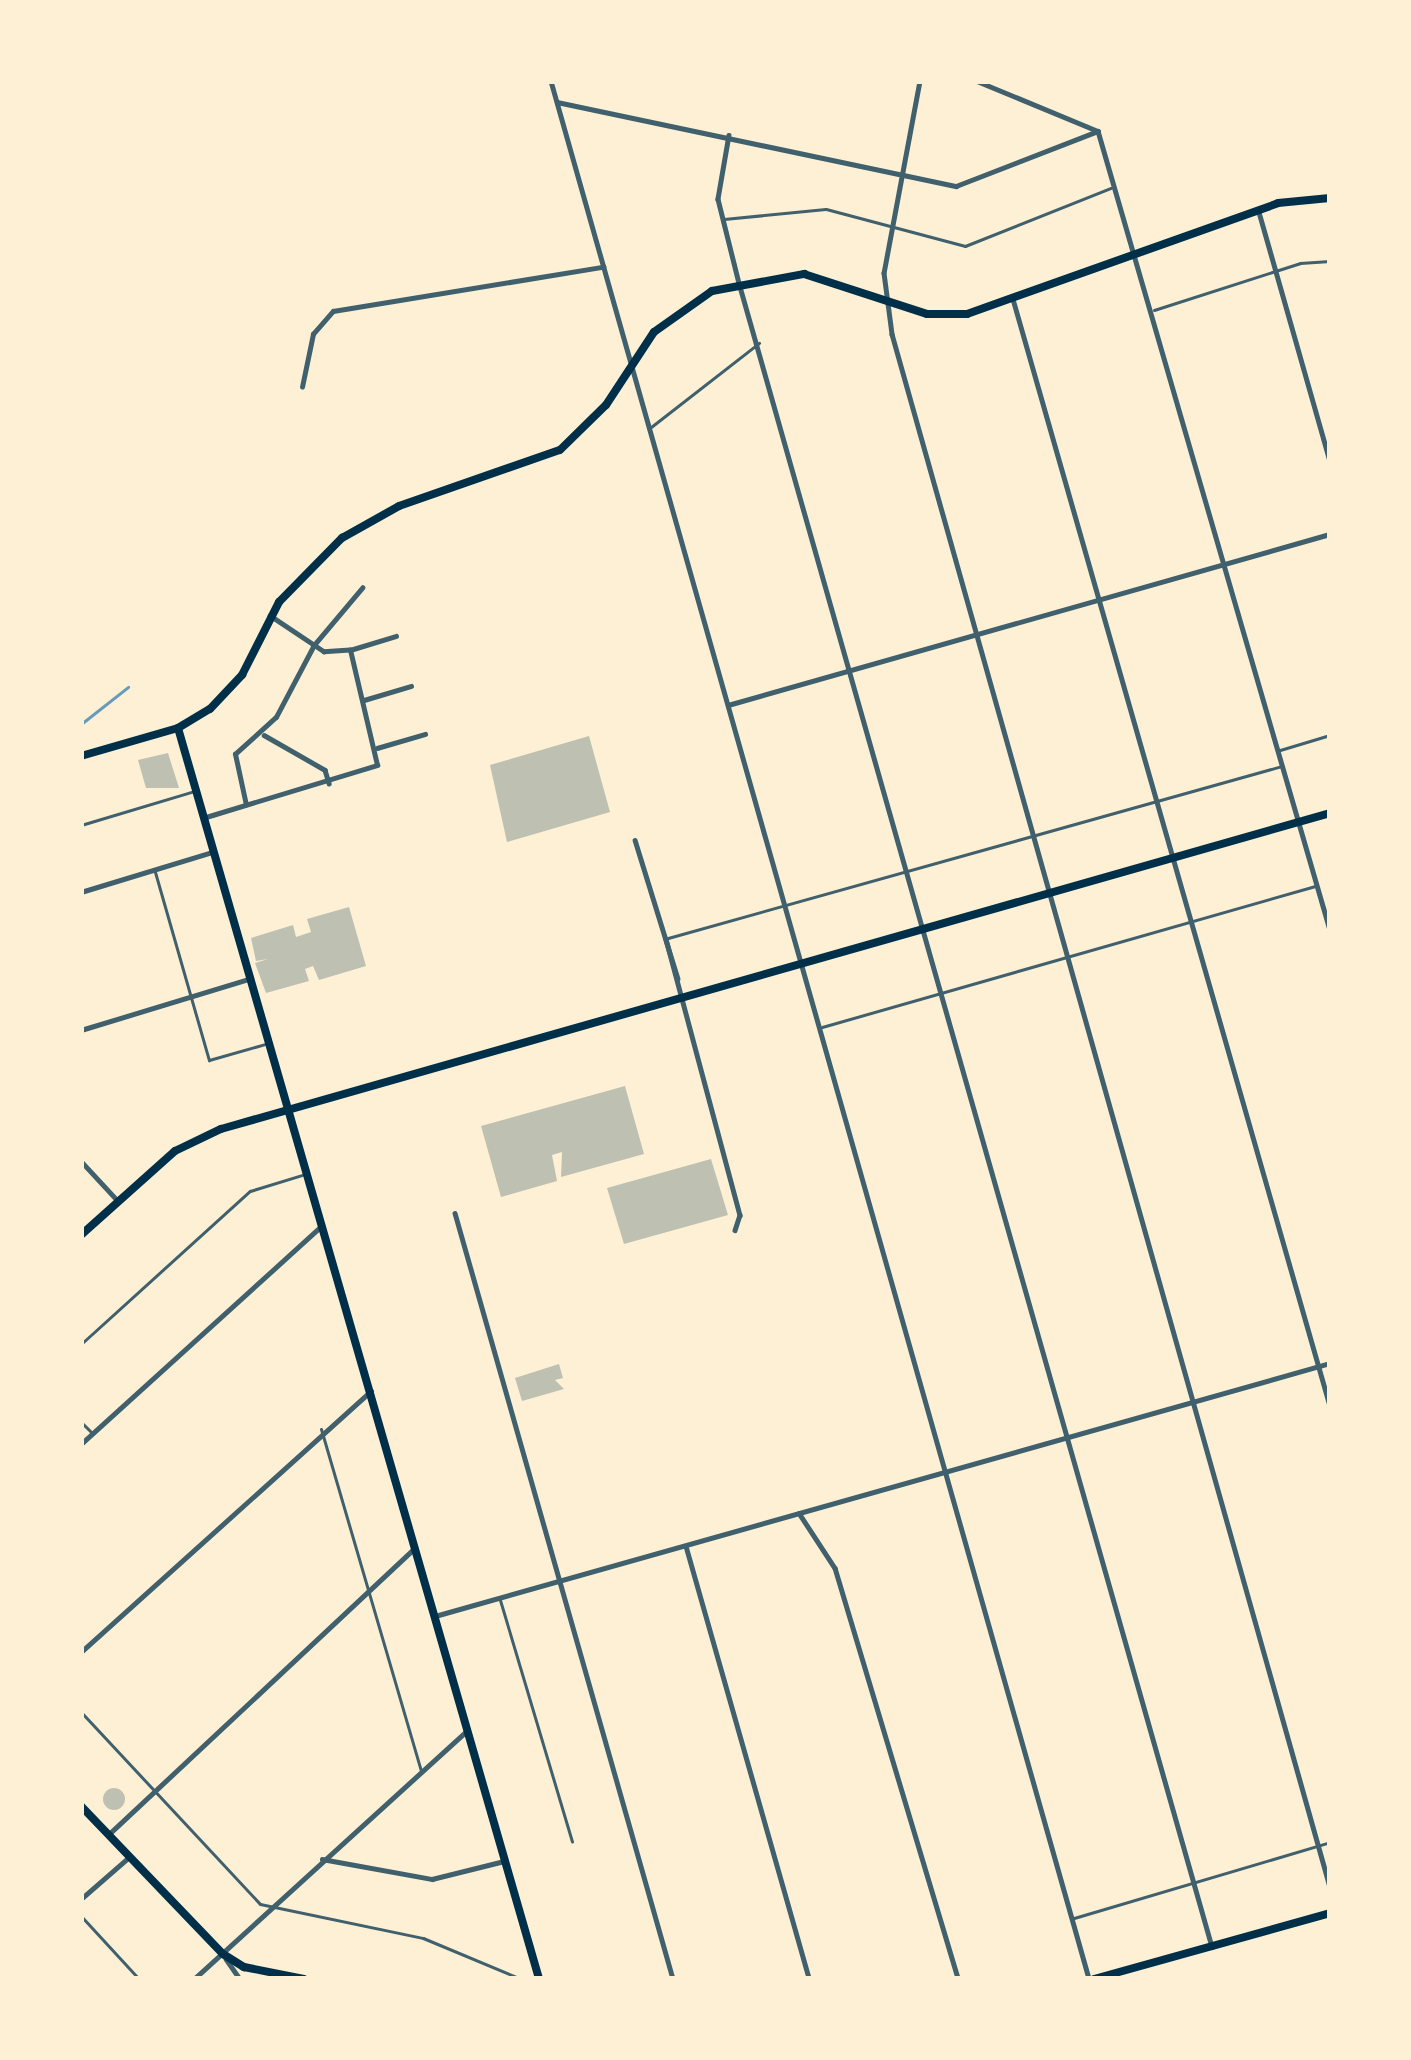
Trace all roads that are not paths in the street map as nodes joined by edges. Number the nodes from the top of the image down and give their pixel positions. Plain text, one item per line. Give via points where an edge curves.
1 (551, 81) edge
2 (920, 81) edge
3 (976, 81) edge
4 (556, 102) junction
5 (1098, 131) junction
6 (729, 134) junction
7 (903, 171) junction
8 (1116, 186) junction
9 (1330, 198) edge
10 (1258, 211) junction
11 (722, 219) junction
12 (891, 227) junction
13 (1138, 254) junction
14 (1330, 261) edge
15 (603, 267) junction
16 (1276, 270) junction
17 (739, 283) junction
18 (1013, 299) junction
19 (886, 300) junction
20 (1154, 310) junction
21 (759, 343) junction
22 (629, 369) junction
23 (302, 387) dead end
24 (648, 429) junction
25 (1330, 461) edge
26 (1330, 534) edge
27 (1226, 564) junction
28 (362, 588) dead end
29 (1101, 599) junction
30 (270, 616) junction
31 (977, 634) junction
32 (396, 636) dead end
33 (314, 645) junction
34 (350, 650) junction
35 (851, 671) junction
36 (411, 686) dead end
37 (364, 700) junction
38 (728, 705) junction
39 (178, 728) junction
40 (262, 734) junction
41 (425, 734) dead end
42 (1330, 735) edge
43 (377, 748) junction
44 (1279, 750) junction
45 (81, 757) edge
46 (1284, 765) junction
47 (329, 783) junction
48 (196, 791) junction
49 (1160, 801) junction
50 (246, 806) junction
51 (1330, 813) edge
52 (203, 818) junction
53 (1300, 821) junction
54 (81, 825) edge
55 (1035, 838) junction
56 (634, 840) dead end
57 (213, 852) junction
58 (1176, 857) junction
59 (155, 870) junction
60 (911, 873) junction
61 (1318, 886) junction
62 (81, 892) edge
63 (1051, 892) junction
64 (785, 905) junction
65 (1192, 921) junction
66 (926, 928) junction
67 (1330, 931) edge
68 (666, 939) junction
69 (1068, 956) junction
70 (802, 963) junction
71 (249, 979) junction
72 (943, 993) junction
73 (190, 995) junction
74 (681, 998) junction
75 (820, 1027) junction
76 (81, 1030) edge
77 (268, 1043) junction
78 (290, 1110) junction
79 (81, 1161) edge
80 (309, 1173) junction
81 (118, 1201) junction
82 (454, 1213) dead end
83 (324, 1225) junction
84 (735, 1230) dead end
85 (81, 1235) edge
86 (81, 1344) edge
87 (1330, 1363) edge
88 (1319, 1366) junction
89 (372, 1391) junction
90 (1194, 1401) junction
91 (1330, 1406) edge
92 (81, 1422) edge
93 (321, 1429) junction
94 (92, 1433) junction
95 (1068, 1436) junction
96 (81, 1444) edge
97 (944, 1471) junction
98 (799, 1513) junction
99 (686, 1546) junction
100 (415, 1548) junction
101 (561, 1581) junction
102 (500, 1598) junction
103 (368, 1599) junction
104 (435, 1616) junction
105 (81, 1652) edge
106 (81, 1712) edge
107 (467, 1730) junction
108 (421, 1771) junction
109 (155, 1792) junction
110 (81, 1806) edge
111 (108, 1835) junction
112 (572, 1842) dead end
113 (1330, 1842) edge
114 (1318, 1845) junction
115 (128, 1858) junction
116 (322, 1859) junction
117 (506, 1861) junction
118 (1193, 1881) junction
119 (1330, 1888) edge
120 (81, 1899) edge
121 (271, 1908) junction
122 (1330, 1913) edge
123 (81, 1916) edge
124 (1072, 1918) junction
125 (1212, 1947) junction
126 (223, 1954) junction
127 (139, 1979) edge
128 (194, 1979) edge
129 (240, 1979) edge
130 (298, 1979) edge
131 (521, 1979) edge
132 (539, 1979) edge
133 (673, 1979) edge
134 (809, 1979) edge
135 (958, 1979) edge
136 (1092, 1979) edge

1 - 4 street
2 - 7 street
3 - 5 street
4 - 6 street
4 - 15 street
5 - 7 street via 956,186
5 - 8 street
6 - 7 street
6 - 11 street via 718,191
7 - 12 street
8 - 12 lane via 965,246
8 - 13 street
9 - 10 main road
10 - 13 main road
10 - 16 street
11 - 12 lane via 794,208
11 - 17 street
12 - 19 street
13 - 18 main road
13 - 20 street
14 - 16 lane
15 - 22 street
15 - 23 street via 333,311 308,346
16 - 20 lane
16 - 25 street
17 - 19 main road via 804,274
17 - 21 street
17 - 22 main road via 684,305
18 - 19 main road via 943,315
18 - 29 street
19 - 31 street
20 - 27 street
21 - 24 lane
21 - 35 street
22 - 24 street
22 - 30 main road via 560,450 360,526 317,559
24 - 38 street
26 - 27 street
27 - 29 street
27 - 44 street
28 - 33 street
29 - 31 street
29 - 49 street
30 - 33 street
30 - 39 main road via 234,685
31 - 35 street
31 - 55 street
32 - 34 street
33 - 34 street via 330,654
33 - 40 street
34 - 37 street
35 - 38 street
35 - 60 street
36 - 37 street
37 - 43 street
38 - 64 street
39 - 45 main road
39 - 48 main road
40 - 47 street via 325,770
40 - 50 street via 234,759
41 - 43 street
42 - 44 lane
43 - 47 street via 370,772
44 - 46 street
46 - 49 lane
46 - 53 street
47 - 50 street
48 - 52 main road
48 - 54 lane
49 - 55 lane
49 - 58 street
50 - 52 street
51 - 53 main road
52 - 57 main road
53 - 58 main road
53 - 61 street
55 - 60 lane
55 - 63 street
56 - 68 street
57 - 59 street
57 - 71 main road
58 - 63 main road
58 - 65 street
59 - 62 street
59 - 73 lane
60 - 64 lane
60 - 66 street
61 - 65 lane
61 - 67 street
63 - 66 main road
63 - 69 street
64 - 68 lane
64 - 70 street
65 - 69 lane
65 - 88 street
66 - 70 main road
66 - 72 street
68 - 74 street
69 - 72 lane
69 - 90 street
70 - 74 main road
70 - 75 street
71 - 73 street
71 - 77 main road
72 - 75 lane
72 - 95 street
73 - 76 street
73 - 77 lane via 209,1060
74 - 78 main road
74 - 84 street via 740,1215
75 - 97 street
77 - 78 main road
78 - 80 main road
78 - 81 main road via 190,1143
79 - 81 street
80 - 83 main road
80 - 86 lane via 250,1191
81 - 85 main road
82 - 101 street
83 - 89 main road
83 - 94 street
87 - 88 street
88 - 90 street
88 - 91 street
89 - 93 street
89 - 100 main road
90 - 95 street
90 - 114 street
92 - 94 lane
93 - 103 lane
93 - 105 street
94 - 96 street
95 - 97 street
95 - 118 street
97 - 98 street
97 - 124 street
98 - 99 street
98 - 135 street via 835,1568
99 - 101 street
99 - 134 street
100 - 103 street
100 - 104 main road
101 - 102 street
101 - 133 street
102 - 104 street
102 - 112 lane
103 - 108 lane
103 - 109 street
104 - 107 main road
106 - 109 lane
107 - 108 street
107 - 117 main road
108 - 116 street
109 - 111 street
109 - 121 lane via 236,1882
110 - 111 main road
111 - 115 main road
113 - 114 lane
114 - 118 lane
114 - 119 street
115 - 120 street
115 - 126 main road
116 - 117 street via 432,1879
116 - 121 street
117 - 132 main road
118 - 124 lane
118 - 125 street
121 - 126 street
121 - 131 lane via 423,1938
122 - 125 main road
123 - 127 lane
124 - 136 street
125 - 136 main road
126 - 128 street
126 - 129 street
126 - 130 main road

